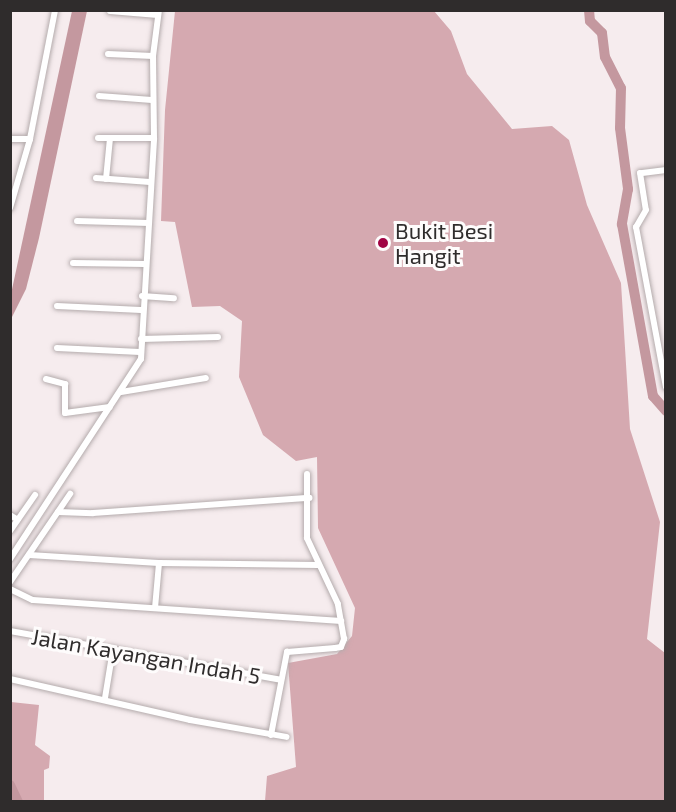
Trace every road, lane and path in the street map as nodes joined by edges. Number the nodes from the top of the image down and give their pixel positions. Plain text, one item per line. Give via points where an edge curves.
1 (55, 10) edge
2 (110, 10) edge
3 (118, 11) edge
4 (158, 13) edge
5 (108, 54) dead end
6 (153, 56) junction
7 (99, 96) dead end
8 (152, 100) junction
9 (98, 138) dead end
10 (110, 138) junction
11 (154, 138) junction
12 (10, 139) edge
13 (30, 139) junction
14 (666, 170) edge
15 (96, 178) dead end
16 (106, 179) junction
17 (150, 182) junction
18 (13, 192) edge
19 (10, 208) edge
20 (77, 221) dead end
21 (149, 223) junction
22 (73, 263) dead end
23 (145, 264) junction
24 (142, 296) junction
25 (174, 298) dead end
26 (57, 306) dead end
27 (141, 310) junction
28 (218, 337) dead end
29 (141, 339) junction
30 (57, 348) dead end
31 (140, 352) junction
32 (207, 378) dead end
33 (46, 379) dead end
34 (666, 387) edge
35 (121, 392) junction
36 (110, 407) junction
37 (307, 474) dead end
38 (70, 494) dead end
39 (35, 495) dead end
40 (309, 498) junction
41 (58, 512) junction
42 (10, 515) edge
43 (18, 520) junction
44 (10, 531) edge
45 (29, 555) junction
46 (10, 559) edge
47 (159, 563) junction
48 (318, 566) junction
49 (10, 582) edge
50 (10, 589) edge
51 (155, 608) junction
52 (341, 621) junction
53 (10, 632) edge
54 (112, 649) junction
55 (10, 679) edge
56 (281, 680) junction
57 (105, 698) junction
58 (272, 735) junction
59 (287, 737) dead end

1 - 13 street
2 - 3 street
3 - 4 street
4 - 6 street
5 - 6 street
6 - 8 street
7 - 8 street
8 - 11 street
9 - 10 street
10 - 11 street
10 - 16 street
11 - 17 street
12 - 13 street
13 - 18 street
14 - 34 street via 640,173 646,210 636,227
15 - 16 street
16 - 17 street
17 - 21 street
18 - 19 street
20 - 21 street
21 - 23 street
22 - 23 street
23 - 24 street
24 - 25 street
24 - 27 street
26 - 27 street
27 - 29 street
28 - 29 street
29 - 31 street
30 - 31 street
31 - 35 street via 137,370
32 - 35 street
33 - 36 street via 65,384 65,413
35 - 36 street
36 - 46 street
37 - 40 street
38 - 41 street
39 - 43 street
40 - 41 street
40 - 48 street via 307,538
41 - 45 street
42 - 43 street
43 - 44 street
45 - 47 street
45 - 49 street
47 - 48 street
47 - 51 street
48 - 52 street via 338,604
50 - 51 street via 33,600
51 - 52 street
52 - 56 street via 344,639 340,647 289,651
53 - 54 street, Jalan Kayangan Indah 5
54 - 56 street, Jalan Kayangan Indah 5
54 - 57 street
55 - 57 street
56 - 58 street
57 - 58 street
58 - 59 street

